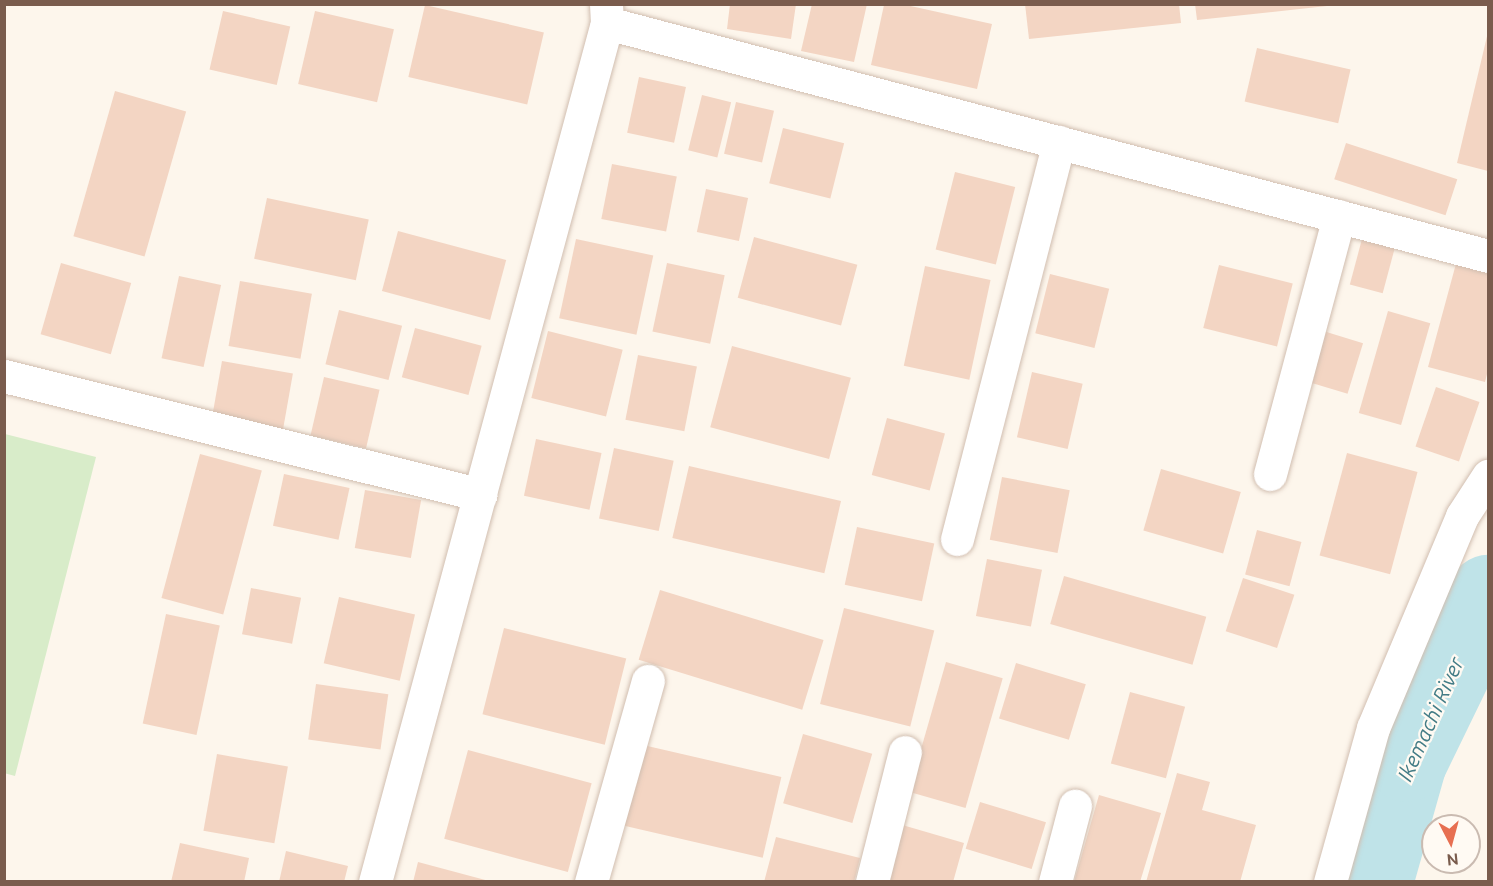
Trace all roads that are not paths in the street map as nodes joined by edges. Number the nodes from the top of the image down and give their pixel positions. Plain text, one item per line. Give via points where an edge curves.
1 (607, 14) edge
2 (1059, 142) junction
3 (1339, 216) junction
4 (1488, 256) edge
5 (4, 376) edge
6 (1270, 474) dead end
7 (1488, 476) edge
8 (480, 495) junction
9 (957, 539) dead end
10 (648, 681) dead end
11 (905, 752) dead end
12 (1075, 806) dead end
13 (375, 882) edge
14 (591, 882) edge
15 (872, 882) edge
16 (1055, 882) edge
17 (1330, 882) edge

1 - 2 street
1 - 8 street
2 - 3 street
2 - 9 street
3 - 4 street
3 - 6 street
5 - 8 street
7 - 17 street via 1462,516 1373,728
8 - 13 street
10 - 14 street
11 - 15 street
12 - 16 street

